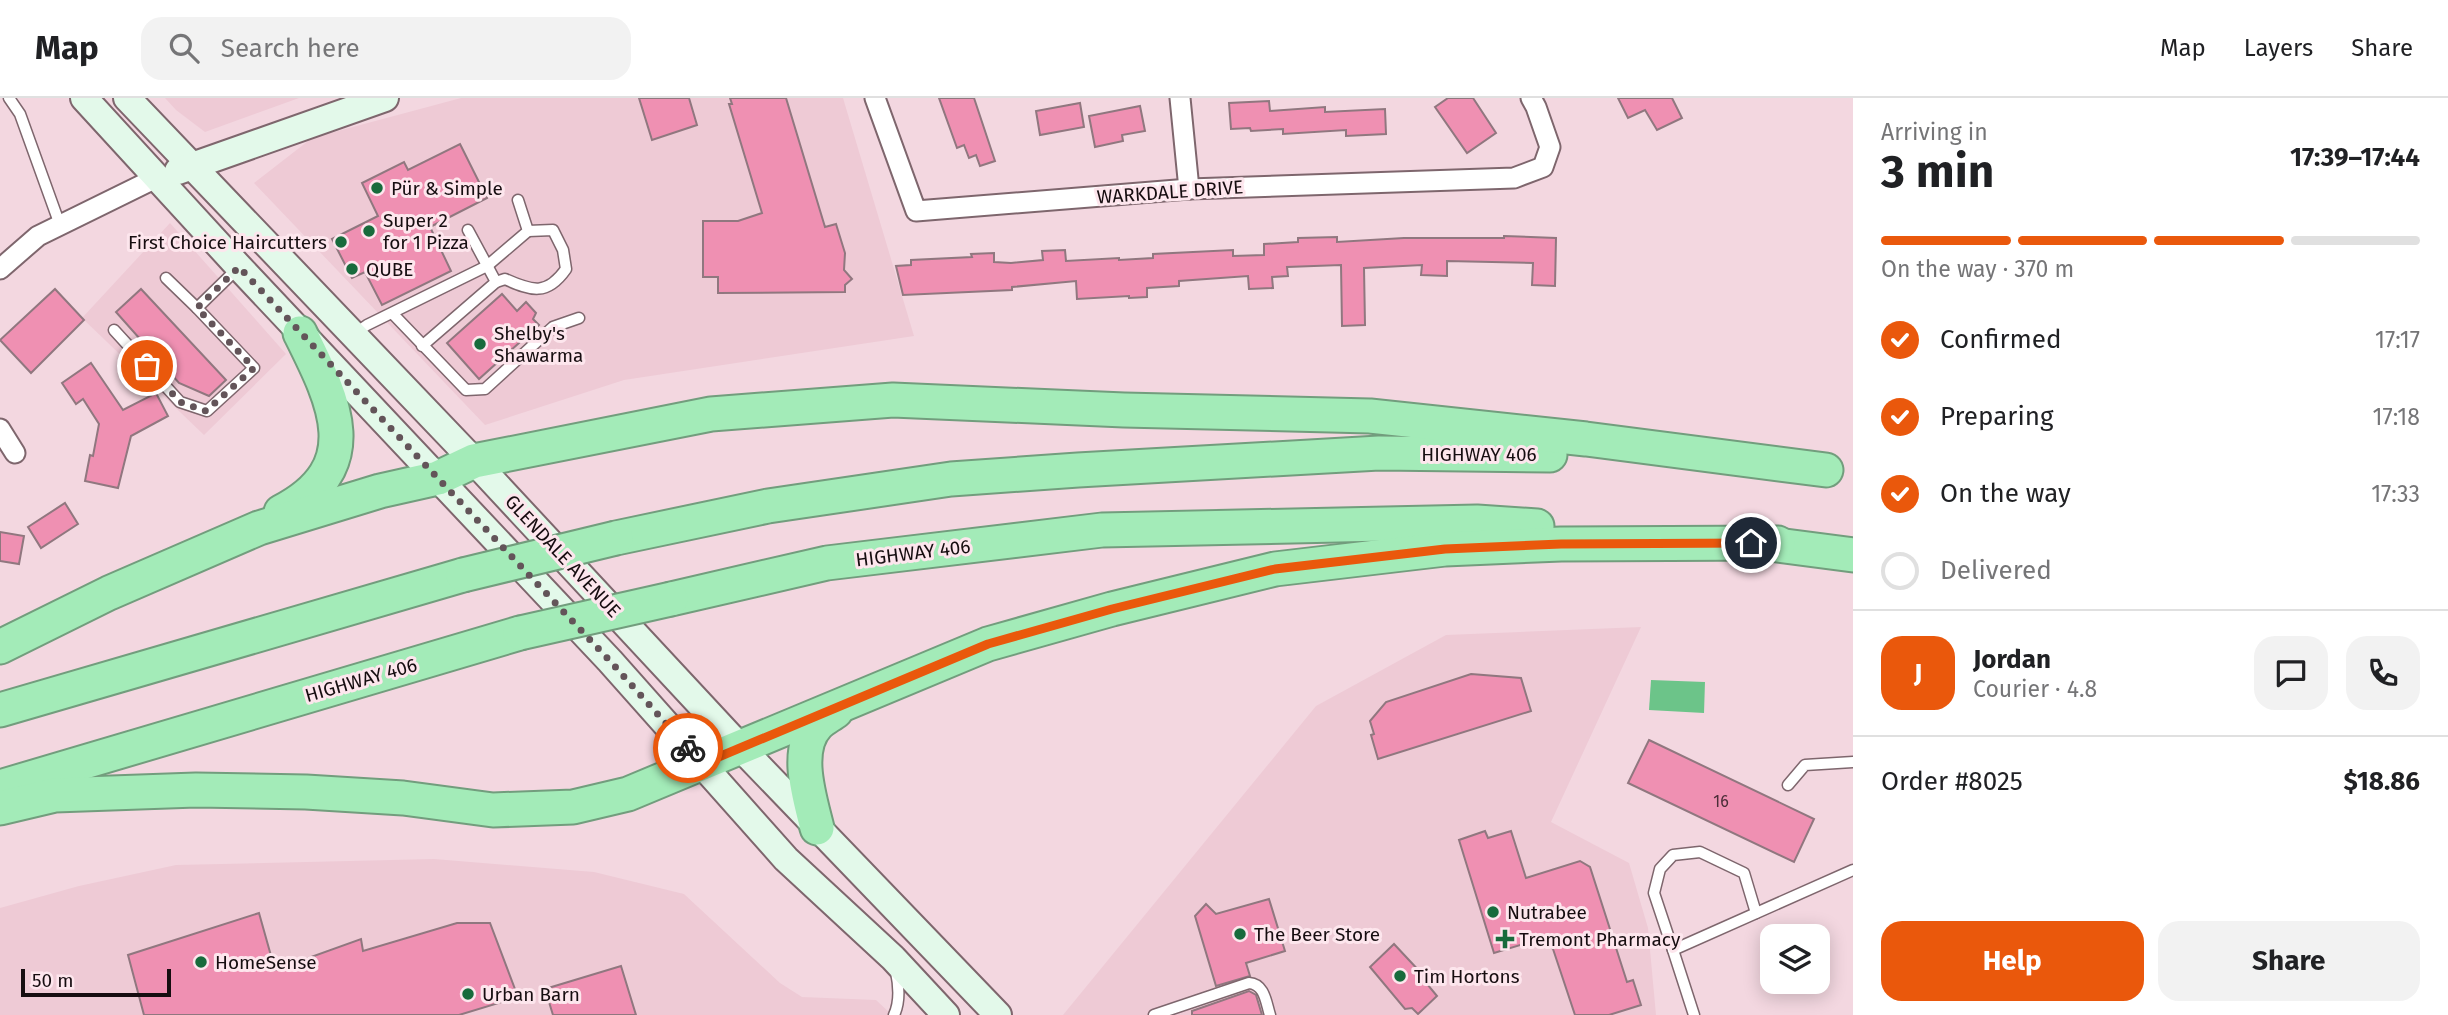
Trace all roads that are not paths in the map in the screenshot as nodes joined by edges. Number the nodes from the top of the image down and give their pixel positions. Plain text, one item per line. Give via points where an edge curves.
1 (9, 98) edge
2 (84, 98) edge
3 (127, 98) edge
4 (385, 98) edge
5 (875, 98) edge
6 (1180, 98) edge
7 (1531, 98) edge
8 (192, 166) junction
9 (156, 178) junction
10 (1189, 189) junction
11 (518, 200) dead end
12 (60, 225) junction
13 (468, 230) dead end
14 (528, 231) junction
15 (487, 266) junction
16 (239, 267) junction
17 (0, 269) edge
18 (166, 278) dead end
19 (496, 282) junction
20 (197, 308) junction
21 (393, 314) junction
22 (579, 318) dead end
23 (114, 330) dead end
24 (300, 333) junction
25 (354, 334) junction
26 (422, 346) junction
27 (0, 429) edge
28 (15, 453) dead end
29 (474, 461) junction
30 (1840, 472) edge
31 (438, 478) junction
32 (1778, 543) junction
33 (201, 554) junction
34 (1853, 555) edge
35 (0, 647) edge
36 (850, 702) junction
37 (0, 710) edge
38 (740, 747) junction
39 (1853, 762) edge
40 (702, 764) junction
41 (1788, 785) dead end
42 (0, 787) edge
43 (0, 808) edge
44 (817, 828) junction
45 (1853, 870) edge
46 (1756, 913) junction
47 (1673, 950) junction
48 (893, 958) junction
49 (894, 1015) edge
50 (946, 1015) edge
51 (998, 1015) edge
52 (1154, 1015) edge
53 (1270, 1015) edge
54 (1694, 1015) edge

1 - 12 lane via 20,114
2 - 9 main road, GLENDALE AVENUE
3 - 8 main road, GLENDALE AVENUE
4 - 8 main road
5 - 10 street, WARKDALE DRIVE via 916,211
6 - 10 street
7 - 10 street, WARKDALE DRIVE via 1550,147 1543,167 1514,178
8 - 9 main road
8 - 25 main road, GLENDALE AVENUE
9 - 12 street
9 - 16 main road, GLENDALE AVENUE
11 - 14 lane
12 - 17 street via 38,236
13 - 15 lane
14 - 15 lane
14 - 19 lane via 553,230 566,269 558,281 540,290 506,279
15 - 19 lane
15 - 21 lane
16 - 20 lane
16 - 24 main road, GLENDALE AVENUE
18 - 20 lane
19 - 26 lane
20 - 23 lane via 254,368 206,411 180,402
21 - 25 lane
21 - 26 lane
22 - 26 lane via 554,327 485,389 466,390
24 - 31 main road, GLENDALE AVENUE
24 - 33 highway via 328,388 336,420 330,466 319,484 296,505
25 - 29 main road, GLENDALE AVENUE
27 - 28 street
29 - 30 highway via 711,414 892,400 1370,416
29 - 31 highway
29 - 38 main road, GLENDALE AVENUE
30 - 37 highway, HIGHWAY 406, bridge via 1612,455 1379,453 951,480 768,506 463,575
31 - 33 highway via 283,521
31 - 40 main road, GLENDALE AVENUE
32 - 34 highway, HIGHWAY 406
32 - 36 highway via 1445,549 1275,569 988,644
32 - 42 highway, HIGHWAY 406, bridge via 1476,522 1102,530 827,563 520,633
33 - 35 highway
36 - 38 highway
36 - 44 highway via 817,725 803,761
38 - 40 highway
38 - 44 main road, GLENDALE AVENUE
39 - 41 lane via 1805,765
40 - 43 highway via 628,794 573,807 493,810 306,792 196,790 55,795
40 - 48 main road, GLENDALE AVENUE via 786,859
44 - 51 main road, GLENDALE AVENUE
45 - 46 lane
46 - 47 lane
46 - 47 lane via 1744,873 1700,852 1673,855 1660,869 1654,893
47 - 54 lane
48 - 49 lane via 899,987
48 - 50 main road, GLENDALE AVENUE
52 - 53 lane via 1256,983

